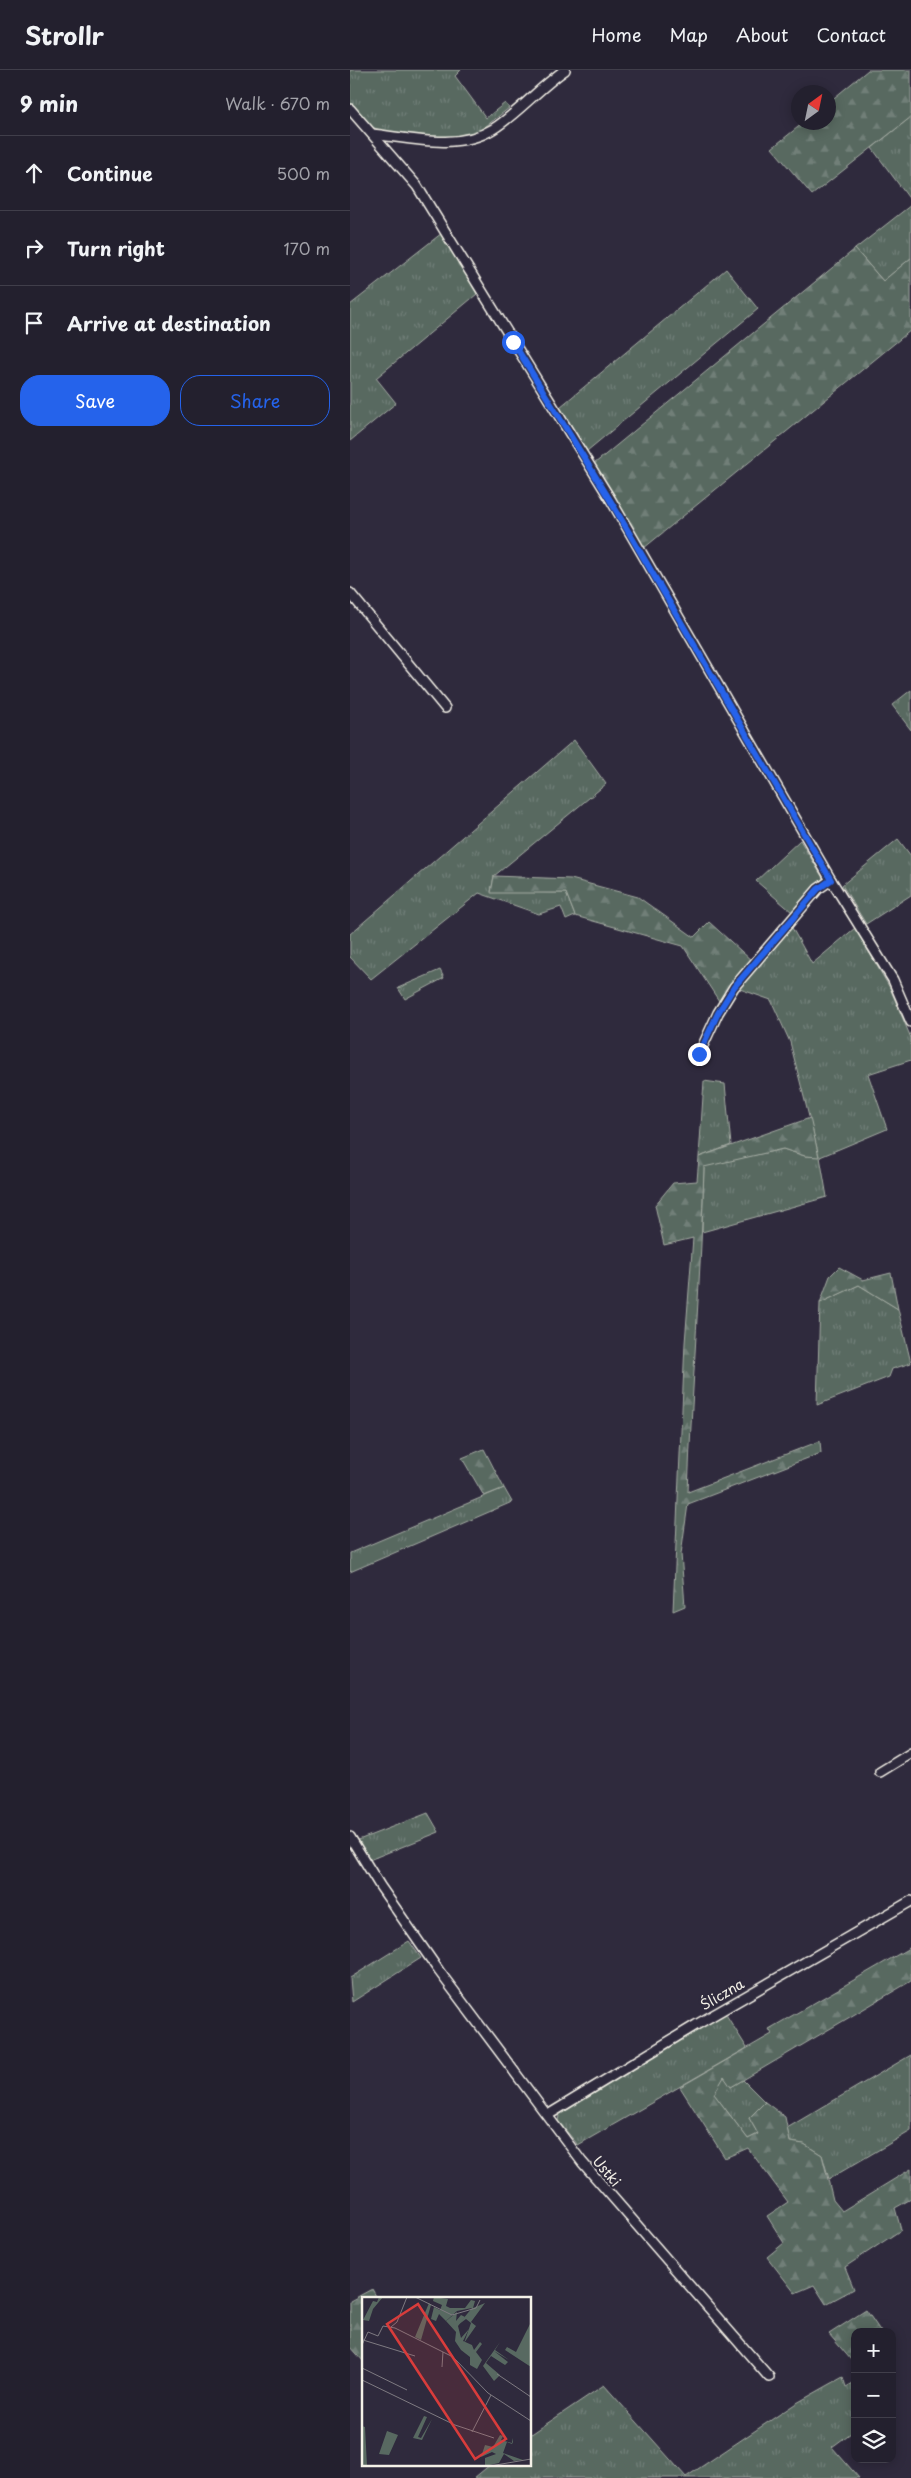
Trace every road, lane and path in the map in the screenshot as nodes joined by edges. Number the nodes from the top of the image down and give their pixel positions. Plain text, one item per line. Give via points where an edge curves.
1 (565, 70) edge
2 (350, 109) edge
3 (372, 134) junction
4 (350, 593) edge
5 (445, 708) dead end
6 (831, 880) junction
7 (911, 1022) edge
8 (699, 1054) dead end
9 (911, 1753) edge
10 (880, 1772) dead end
11 (350, 1837) edge
12 (911, 1901) edge
13 (548, 2114) junction
14 (769, 2377) dead end

1 - 3 street via 480,136 446,142
2 - 3 street
3 - 6 street via 416,186 595,474
4 - 5 street
6 - 7 street via 893,980
6 - 8 street via 818,889 734,987
9 - 10 street
11 - 13 street, Ustki via 439,1971 527,2091
12 - 13 street, Śliczna
13 - 14 street, Ustki via 610,2195

